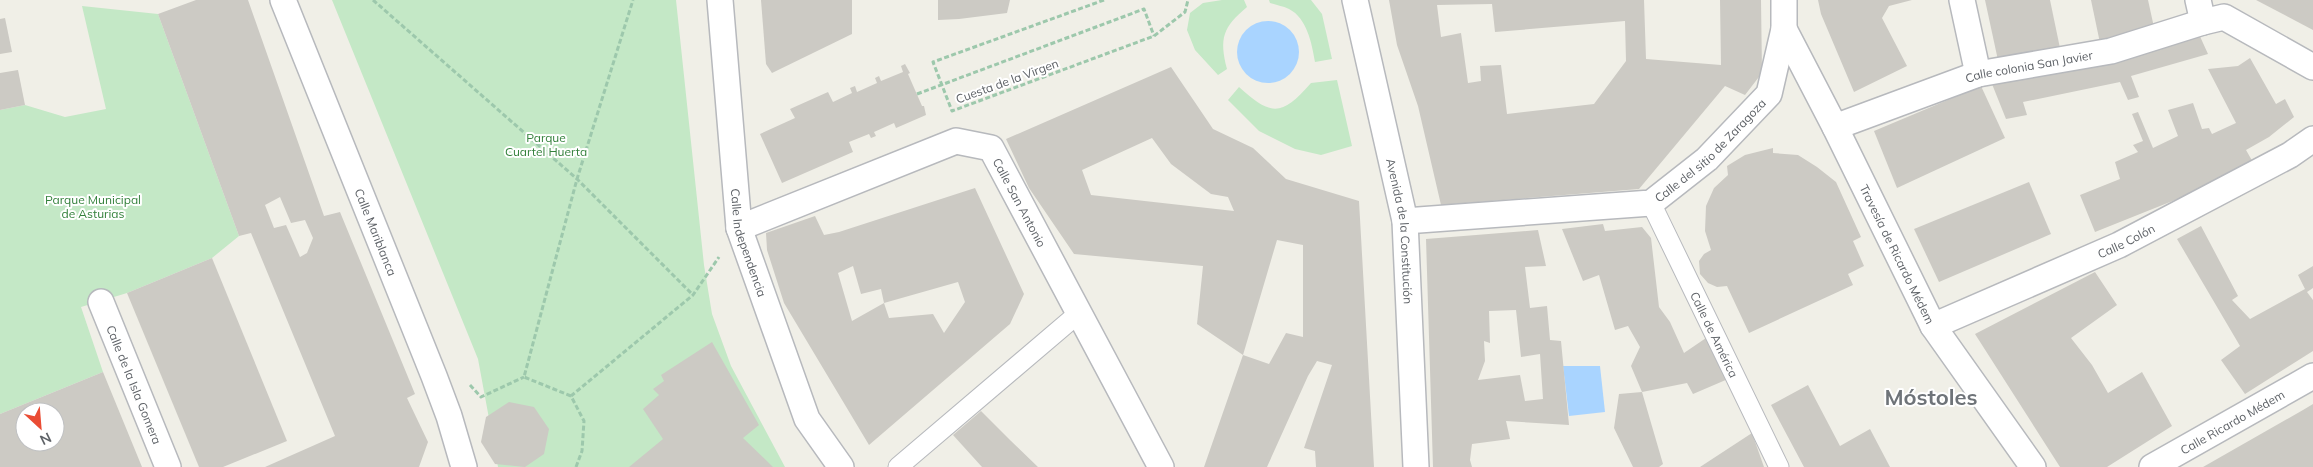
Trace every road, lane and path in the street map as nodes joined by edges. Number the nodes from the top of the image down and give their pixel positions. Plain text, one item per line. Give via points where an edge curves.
1 (283, 0) edge
2 (373, 0) edge
3 (633, 0) edge
4 (720, 0) edge
5 (1104, 0) edge
6 (1188, 0) edge
7 (1355, 0) edge
8 (1784, 0) edge
9 (1962, 0) edge
10 (2201, 11) edge
11 (1784, 29) junction
12 (1154, 36) junction
13 (2313, 67) edge
14 (1978, 74) junction
15 (942, 84) junction
16 (917, 94) dead end
17 (1835, 128) junction
18 (2313, 139) edge
19 (577, 179) junction
20 (1651, 203) junction
21 (1405, 221) junction
22 (739, 228) junction
23 (694, 295) junction
24 (102, 302) dead end
25 (1079, 314) junction
26 (1932, 326) junction
27 (434, 376) junction
28 (2313, 376) edge
29 (524, 377) junction
30 (571, 396) junction
31 (168, 467) edge
32 (464, 467) edge
33 (576, 467) edge
34 (841, 467) edge
35 (898, 467) edge
36 (1161, 467) edge
37 (1416, 467) edge
38 (1779, 467) edge
39 (2033, 467) edge
40 (2152, 467) edge

1 - 27 street, Calle Mariblanca
2 - 19 path
3 - 19 path
4 - 22 street, Calle Independencia
5 - 15 path, Cuesta de la Virgen via 934,62
6 - 12 path, Cuesta de la Virgen via 1185,12
7 - 21 street, Avenida de la Constitución
8 - 11 street, Calle del sitio de Zaragoza
9 - 14 street
10 - 13 street, Calle colonia San Javier via 2224,17
10 - 14 street, Calle colonia San Javier via 2110,51
11 - 17 street, Travesía de Ricardo Médem
11 - 20 street, Calle del sitio de Zaragoza via 1769,94 1707,159
12 - 15 path via 1144,9
12 - 15 path, Cuesta de la Virgen via 952,111
14 - 17 street, Calle colonia San Javier
15 - 16 path
17 - 26 street, Travesía de Ricardo Médem
18 - 26 street, Calle Colón via 2290,155 2119,246
19 - 23 path
19 - 29 path
20 - 21 street, Calle del sitio de Zaragoza
20 - 38 street, Calle de América
21 - 37 street, Avenida de la Constitución
22 - 23 path
22 - 25 street, Calle San Antonio via 956,141 991,148
22 - 34 street, Calle Independencia via 807,419
23 - 30 path
24 - 31 street, Calle de la Isla Gomera
25 - 35 street
25 - 36 street, Calle San Antonio
26 - 39 street, Travesía de Ricardo Médem
27 - 29 path via 455,367 481,398
27 - 32 street, Calle Mariblanca
28 - 40 street, Calle Ricardo Médem
29 - 30 path
30 - 33 path via 584,421 582,451

